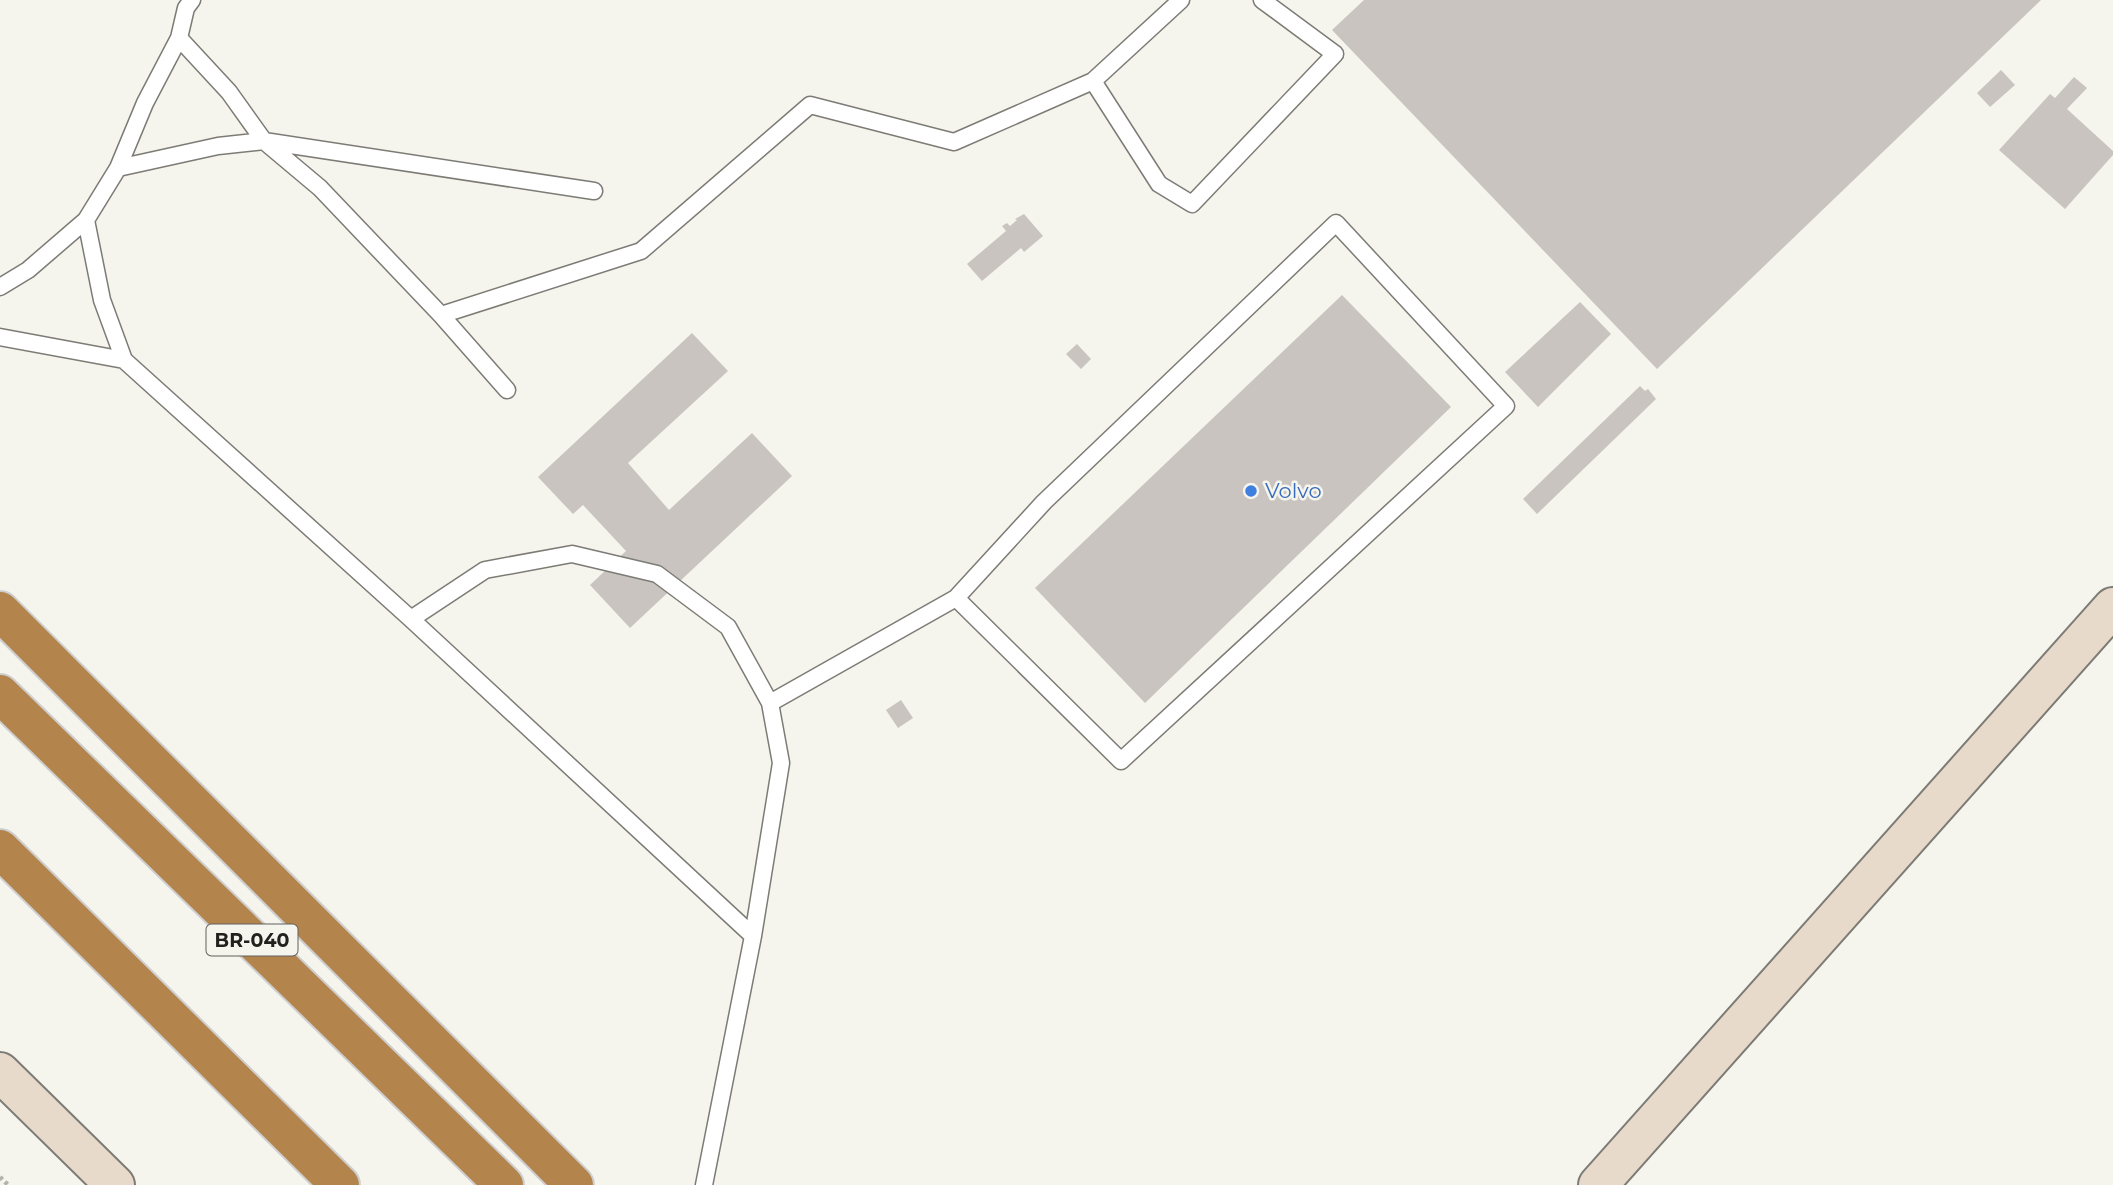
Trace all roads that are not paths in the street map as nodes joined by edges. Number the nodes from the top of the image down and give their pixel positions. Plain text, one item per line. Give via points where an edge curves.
1 (1181, 0) edge
2 (1262, 0) edge
3 (188, 3) edge
4 (179, 38) junction
5 (1093, 81) junction
6 (264, 141) junction
7 (118, 168) junction
8 (594, 191) dead end
9 (86, 220) junction
10 (0, 287) edge
11 (441, 315) junction
12 (0, 337) edge
13 (124, 360) junction
14 (507, 390) dead end
15 (956, 598) junction
16 (2113, 607) edge
17 (0, 611) edge
18 (411, 619) junction
19 (0, 694) edge
20 (771, 703) junction
21 (0, 849) edge
22 (753, 936) junction
23 (0, 1072) edge
24 (115, 1185) edge
25 (340, 1185) edge
26 (504, 1185) edge
27 (574, 1185) edge
28 (704, 1185) edge
29 (1598, 1185) edge

1 - 5 lane
2 - 5 lane via 1335,54 1192,204 1159,184
3 - 4 lane
4 - 6 lane via 229,92
4 - 7 lane
5 - 11 lane via 954,142 810,105 641,251
6 - 7 lane
6 - 8 lane
6 - 11 lane via 320,188
7 - 9 lane
9 - 10 lane via 28,270
9 - 13 lane via 102,300
11 - 14 lane
12 - 13 lane
13 - 18 lane
15 - 15 lane via 1044,502 1336,223 1506,406 1121,761
15 - 20 lane
16 - 29 street
17 - 27 highway
18 - 20 lane via 485,570 572,554 657,574 727,627
18 - 22 lane
19 - 26 highway, BR-040
20 - 22 lane via 781,763
21 - 25 highway
22 - 28 lane
23 - 24 street

